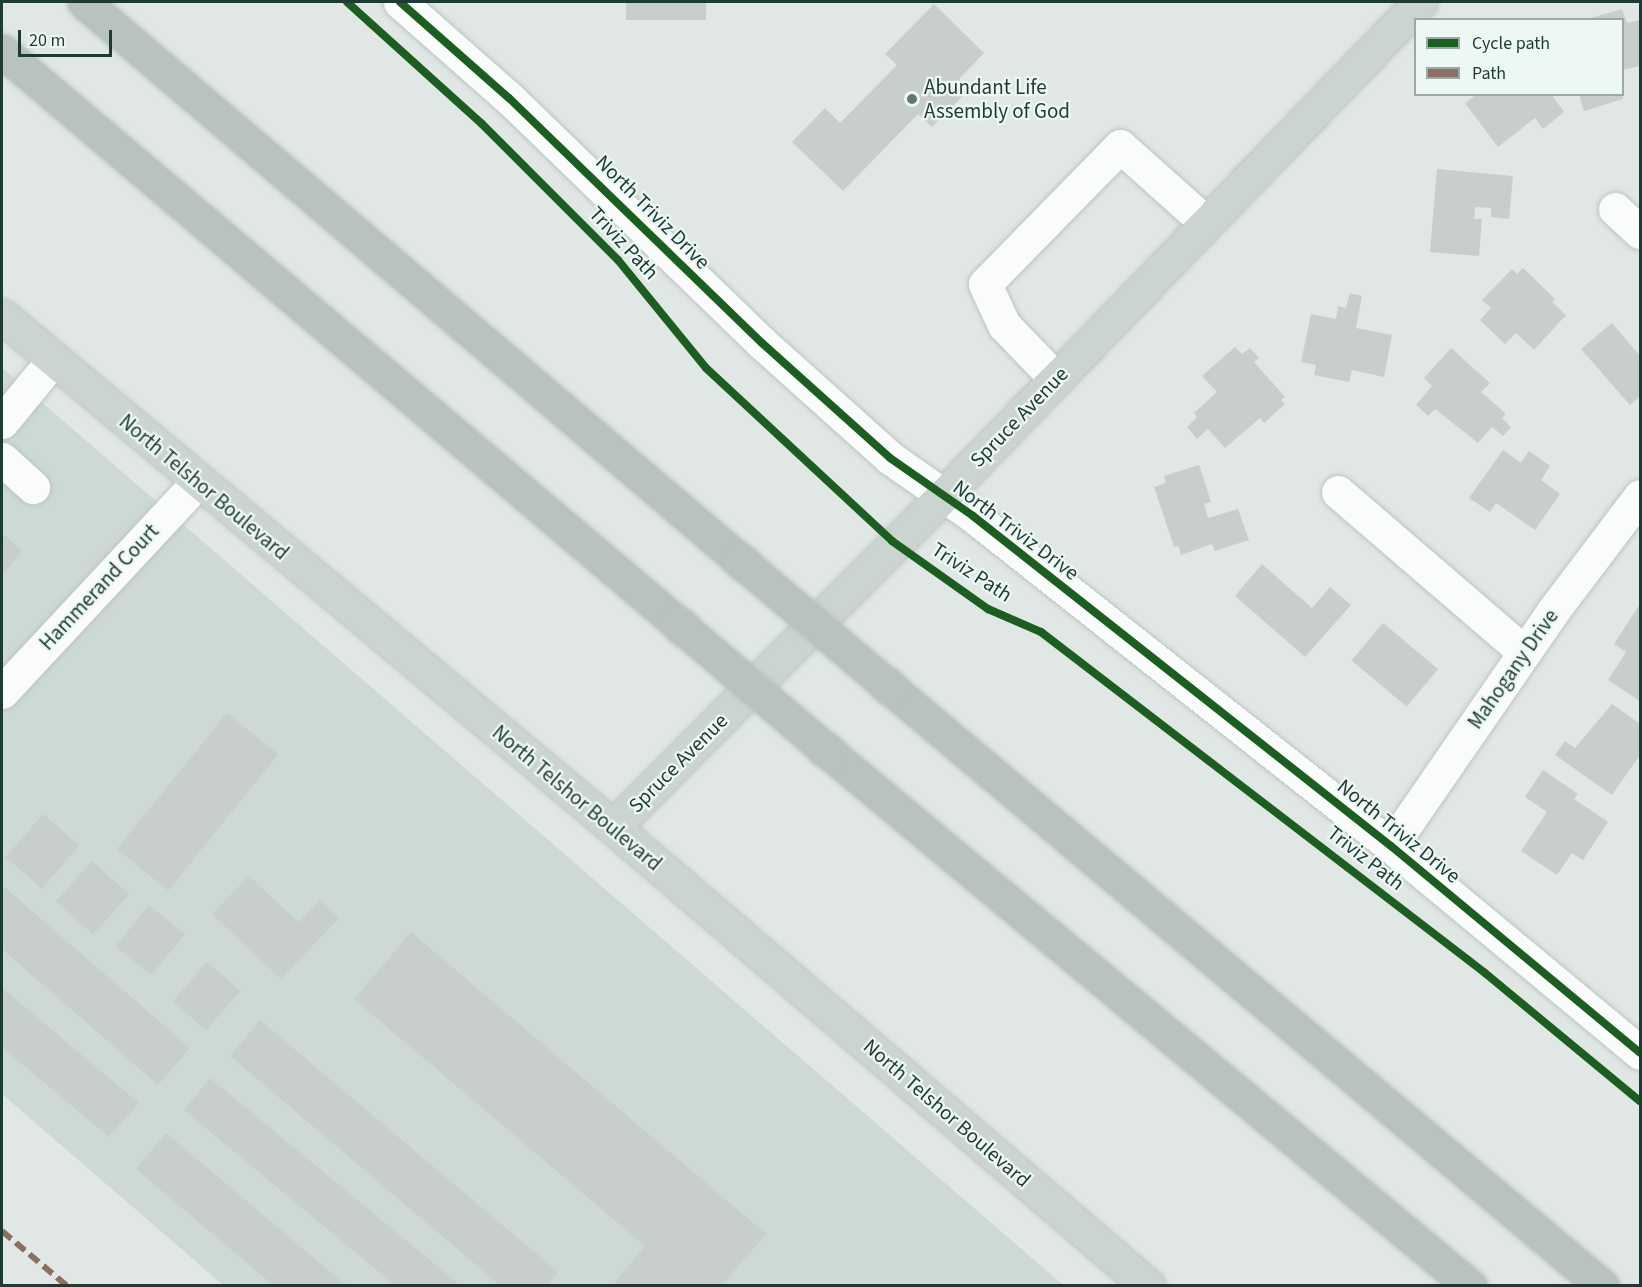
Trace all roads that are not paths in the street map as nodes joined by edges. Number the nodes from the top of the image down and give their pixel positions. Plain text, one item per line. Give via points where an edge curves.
1 (84, 2) edge
2 (400, 2) edge
3 (1420, 2) edge
4 (2, 51) edge
5 (1615, 209) dead end
6 (1206, 223) junction
7 (1641, 232) edge
8 (2, 316) edge
9 (53, 360) junction
10 (1056, 379) junction
11 (2, 422) edge
12 (2, 459) edge
13 (196, 483) junction
14 (33, 487) dead end
15 (1338, 492) dead end
16 (943, 496) junction
17 (1641, 496) edge
18 (1524, 652) junction
19 (3, 689) edge
20 (613, 827) junction
21 (1390, 846) junction
22 (1641, 1053) edge
23 (1148, 1286) edge
24 (1470, 1286) edge
25 (1602, 1286) edge

1 - 25 highway, bridge via 888,686
2 - 16 street, North Triviz Drive via 510,98 770,351 890,458
3 - 6 main road, Spruce Avenue
4 - 24 highway, bridge via 826,750
5 - 7 street
6 - 10 main road, Spruce Avenue
6 - 10 street via 1120,146 985,284 1004,325
8 - 9 main road, North Telshor Boulevard
9 - 11 street
9 - 13 main road, North Telshor Boulevard
10 - 16 main road, Spruce Avenue
12 - 14 street
13 - 19 street, Hammerand Court
13 - 20 main road, North Telshor Boulevard
15 - 18 street
16 - 20 main road, Spruce Avenue
16 - 21 street, North Triviz Drive
17 - 18 street, Mahogany Drive
18 - 21 street, Mahogany Drive
20 - 23 main road, North Telshor Boulevard
21 - 22 street, North Triviz Drive

